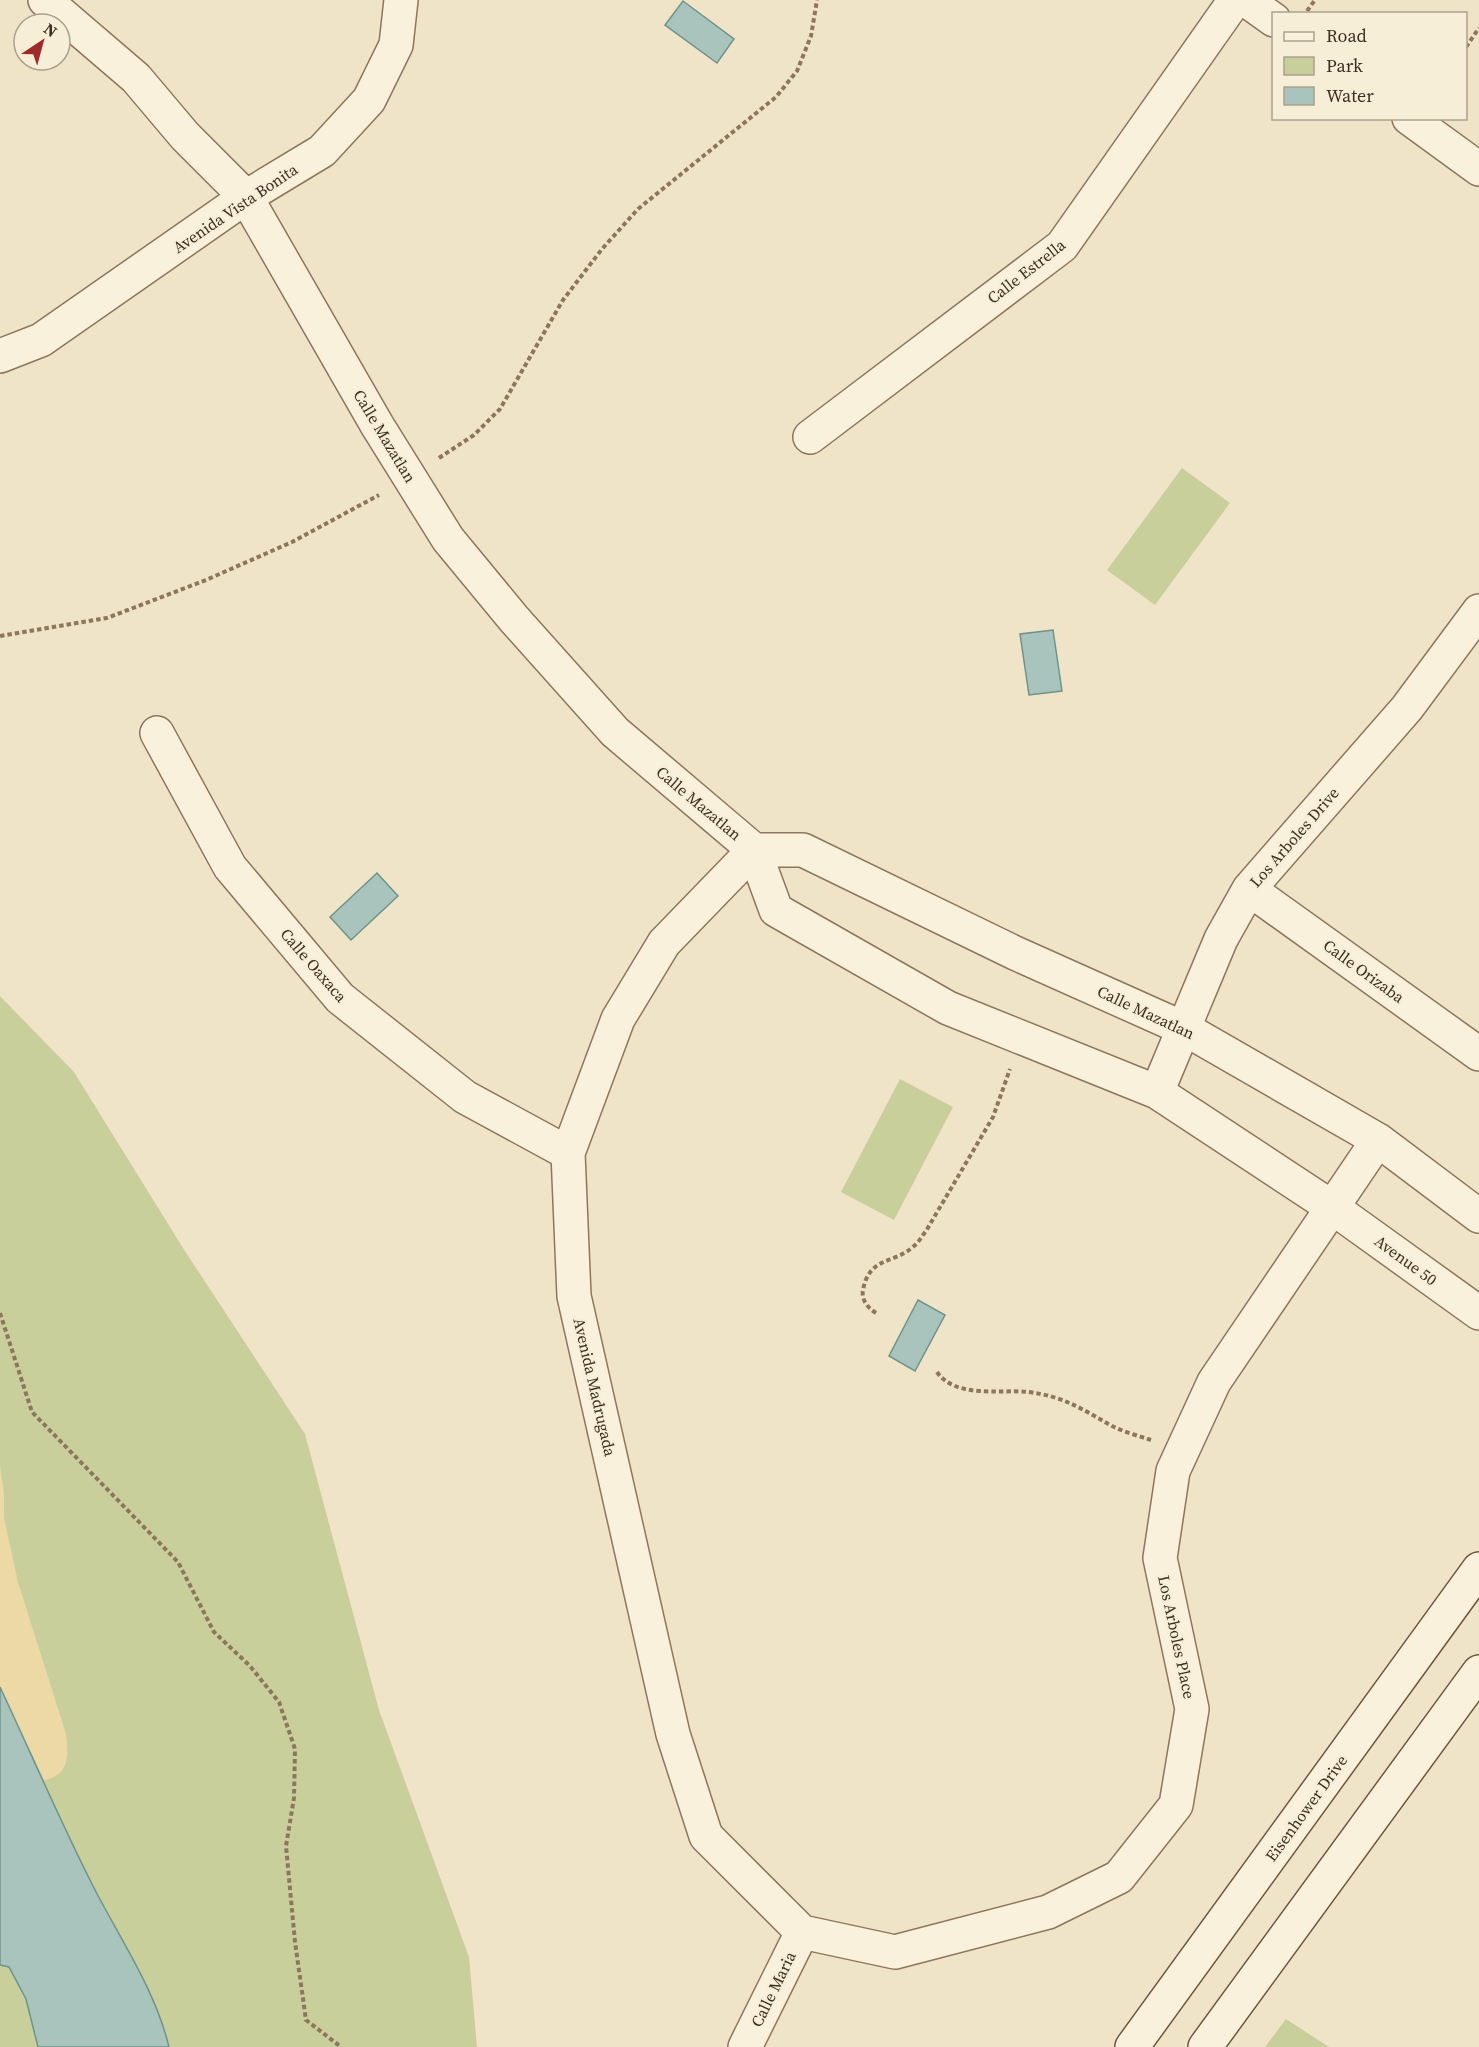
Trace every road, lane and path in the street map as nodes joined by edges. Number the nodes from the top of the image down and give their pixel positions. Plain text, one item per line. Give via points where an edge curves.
1 (45, 0) edge
2 (401, 0) edge
3 (817, 0) edge
4 (1235, 0) edge
5 (1246, 0) edge
6 (1315, 0) edge
7 (1308, 9) dead end
8 (1272, 19) edge
9 (1479, 28) edge
10 (1467, 46) edge
11 (1413, 120) edge
12 (1479, 169) edge
13 (246, 197) junction
14 (0, 356) edge
15 (810, 437) dead end
16 (410, 477) junction
17 (1479, 611) edge
18 (0, 636) edge
19 (157, 733) dead end
20 (754, 850) junction
21 (1249, 889) junction
22 (1185, 1029) junction
23 (1023, 1038) junction
24 (1479, 1054) edge
25 (1157, 1092) junction
26 (1378, 1140) junction
27 (568, 1154) junction
28 (1333, 1208) junction
29 (1479, 1216) edge
30 (0, 1313) edge
31 (876, 1313) dead end
32 (1479, 1313) edge
33 (937, 1372) dead end
34 (1184, 1448) junction
35 (1479, 1569) edge
36 (1479, 1672) edge
37 (802, 1932) junction
38 (341, 2047) edge
39 (745, 2047) edge
40 (1132, 2047) edge
41 (1205, 2047) edge

1 - 13 street, Calle Mazatlan via 136,78 185,136
2 - 13 street, Avenida Vista Bonita via 396,45 369,100 322,151
3 - 16 path via 811,36 796,71 776,97 639,209 563,300 500,410 474,435
4 - 15 street, Calle Estrella via 1062,246
5 - 8 street
6 - 7 path
9 - 10 path
11 - 12 street
13 - 14 street, Avenida Vista Bonita via 41,340
13 - 16 street, Calle Mazatlan
16 - 18 path via 292,542 206,580 107,618
16 - 20 street, Calle Mazatlan via 448,539 615,732
17 - 21 street, Los Arboles Drive via 1407,708
19 - 27 street, Calle Oaxaca via 230,867 340,998 465,1097
20 - 22 street, Calle Mazatlan via 803,850 1015,953
20 - 23 street, Calle Mazatlan via 776,910 948,1008
20 - 27 street, Avenida Madrugada via 664,942 618,1019
21 - 22 street, Los Arboles Drive via 1221,939
21 - 24 street, Calle Orizaba
22 - 25 street, Los Arboles Drive
22 - 26 street, Calle Mazatlan
23 - 25 street, Calle Mazatlan
23 - 31 path via 993,1117 926,1231 913,1247 876,1265 865,1279 862,1294 868,1308
25 - 28 street, Calle Mazatlan
26 - 28 street, Los Arboles Place
26 - 29 street, Calle Mazatlan
27 - 37 street, Avenida Madrugada via 574,1296 673,1734 706,1836
28 - 32 street, Avenue 50
28 - 34 street, Los Arboles Place via 1214,1382
30 - 38 path via 32,1412 178,1562 214,1632 250,1666 279,1702 295,1749 294,1798 286,1846 306,2020
33 - 34 path via 943,1380 962,1388 1057,1397 1086,1408 1114,1427
34 - 37 street, Los Arboles Place via 1173,1471 1160,1557 1192,1709 1176,1805 1155,1832 1119,1877 1048,1912 895,1952
35 - 40 street, Eisenhower Drive
36 - 41 street
37 - 39 street, Calle Maria

